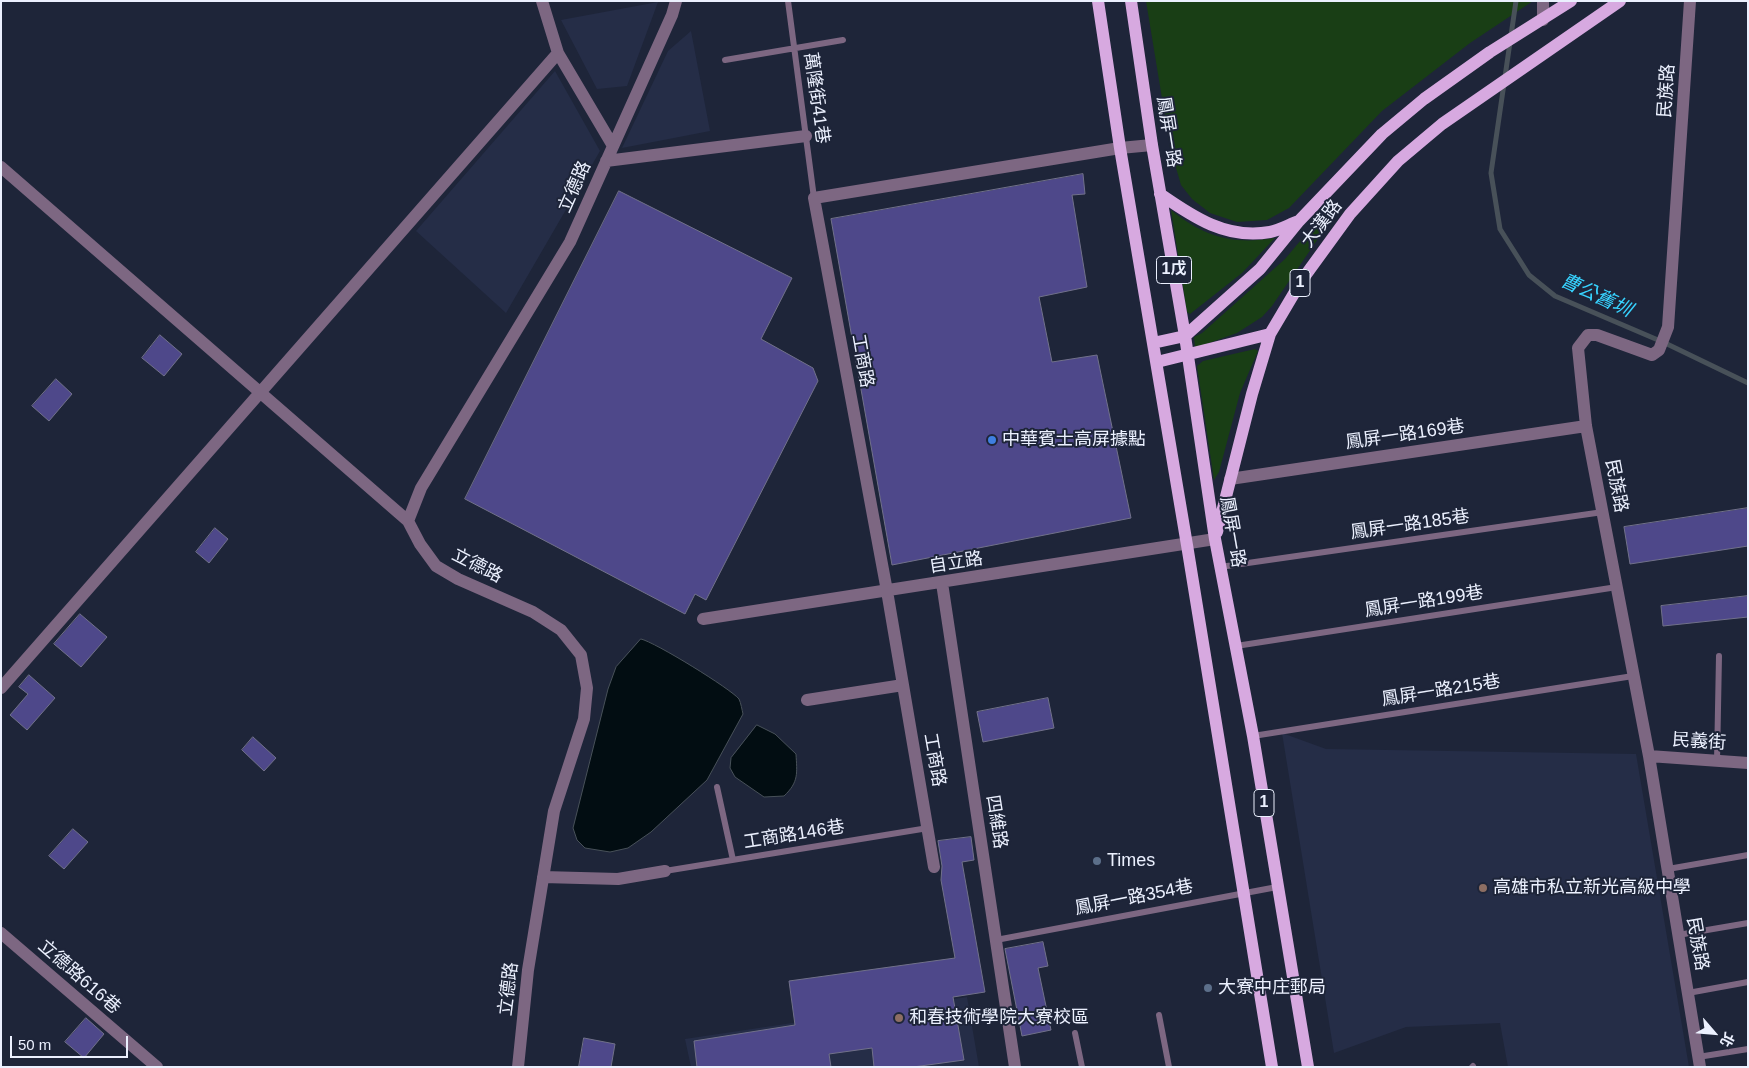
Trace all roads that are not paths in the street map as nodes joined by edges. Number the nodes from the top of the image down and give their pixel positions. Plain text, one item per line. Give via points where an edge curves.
1 (542, 1) edge
2 (676, 1) edge
3 (788, 1) edge
4 (1098, 1) edge
5 (1131, 1) edge
6 (1543, 1) edge
7 (1571, 1) edge
8 (1620, 1) edge
9 (1690, 1) edge
10 (1543, 20) junction
11 (843, 40) dead end
12 (794, 48) junction
13 (558, 53) junction
14 (725, 60) dead end
15 (806, 136) junction
16 (1152, 145) junction
17 (613, 146) junction
18 (1120, 148) junction
19 (606, 161) junction
20 (1, 168) edge
21 (1160, 194) junction
22 (814, 198) junction
23 (1299, 221) junction
24 (1270, 334) junction
25 (1185, 336) junction
26 (1153, 343) junction
27 (1187, 356) junction
28 (1157, 362) junction
29 (260, 391) junction
30 (1586, 426) junction
31 (1230, 479) junction
32 (1604, 512) junction
33 (408, 521) junction
34 (1215, 539) junction
35 (1187, 544) junction
36 (1220, 567) junction
37 (942, 583) junction
38 (1617, 587) junction
39 (887, 591) junction
40 (703, 619) dead end
41 (1236, 646) junction
42 (1719, 656) dead end
43 (1633, 676) junction
44 (903, 684) junction
45 (1, 688) edge
46 (807, 700) dead end
47 (1253, 736) junction
48 (1649, 756) junction
49 (1717, 761) junction
50 (1748, 763) edge
51 (717, 787) dead end
52 (928, 828) junction
53 (1748, 855) edge
54 (733, 860) junction
55 (934, 867) dead end
56 (1668, 869) junction
57 (664, 871) joint
58 (543, 877) junction
59 (1277, 887) junction
60 (1243, 893) junction
61 (1748, 923) edge
62 (1, 933) edge
63 (1678, 935) junction
64 (996, 940) junction
65 (1748, 982) edge
66 (1688, 993) junction
67 (1159, 1015) dead end
68 (1075, 1033) dead end
69 (1748, 1049) edge
70 (1699, 1062) edge
71 (157, 1067) edge
72 (518, 1067) edge
73 (1015, 1067) edge
74 (1082, 1067) edge
75 (1169, 1067) edge
76 (1272, 1067) edge
77 (1308, 1067) edge

1 - 13 street
2 - 17 street, 立德路
3 - 12 lane, 萬隆街41巷
4 - 18 main road, 1戊
5 - 16 main road, 鳳屏一路 / 1戊
6 - 10 street
7 - 10 main road, 1
8 - 24 main road, 大漢路 / 1 via 1442,124 1398,161 1350,214 1302,280
9 - 30 street, 民族路 via 1668,327 1659,350 1652,355 1597,335 1588,335 1582,340 1578,348
10 - 23 main road, 大漢路 / 1 via 1490,52 1424,99 1382,134
11 - 12 lane
12 - 14 lane
12 - 15 lane, 萬隆街41巷
13 - 17 street
13 - 29 street
15 - 19 street
15 - 22 lane, 萬隆街41巷
16 - 18 street
16 - 21 main road, 鳳屏一路 / 1戊
17 - 19 street, 立德路
18 - 22 street
18 - 26 main road, 1戊
19 - 33 street, 立德路 via 570,242 421,488
20 - 29 street
21 - 23 main road via 1201,222 1232,232 1270,232
21 - 25 main road, 鳳屏一路 / 1戊
22 - 39 street, 工商路
23 - 25 main road, 大漢路 / 1 via 1260,269
24 - 27 main road
24 - 31 main road, 大漢路 / 1
25 - 26 main road, 大漢路 / 1
25 - 27 main road, 鳳屏一路 / 1戊
26 - 28 main road, 1戊
27 - 28 main road
27 - 34 main road, 鳳屏一路 / 1戊
28 - 35 main road, 1戊
29 - 33 street
29 - 45 street
30 - 31 street, 鳳屏一路169巷
30 - 32 street, 民族路
31 - 34 main road, 大漢路 / 1
32 - 36 lane, 鳳屏一路185巷
32 - 38 street, 民族路
33 - 58 street, 立德路 via 436,566 533,612 561,630 581,655 586,688 584,719 554,811
34 - 35 street, 自立路
34 - 36 main road, 鳳屏一路 / 1
35 - 37 street, 自立路
35 - 60 main road, 1
36 - 41 main road, 鳳屏一路 / 1
37 - 39 street, 自立路
37 - 64 street, 四維路
38 - 41 lane, 鳳屏一路199巷
38 - 43 street, 民族路
39 - 40 street, 自立路
39 - 44 street, 工商路
41 - 47 main road, 鳳屏一路 / 1
42 - 49 lane
43 - 47 lane, 鳳屏一路215巷
43 - 48 street, 民族路
44 - 46 street
44 - 52 street, 工商路
47 - 59 main road, 鳳屏一路 / 1
48 - 49 street, 民義街
48 - 56 street, 民族路
49 - 50 street, 民義街
51 - 54 lane
52 - 54 lane, 工商路146巷
52 - 55 street, 工商路
53 - 56 lane
54 - 57 lane, 工商路146巷
56 - 63 street, 民族路
57 - 58 street via 618,879
58 - 72 street, 立德路 via 528,970
59 - 60 lane, 鳳屏一路354巷
59 - 77 main road, 鳳屏一路 / 1
60 - 64 lane, 鳳屏一路354巷
60 - 76 main road, 1
61 - 63 lane
62 - 71 street, 立德路616巷
63 - 66 street, 民族路
64 - 73 street, 四維路
65 - 66 lane
66 - 70 street, 民族路
67 - 75 lane
68 - 74 lane
69 - 70 lane

